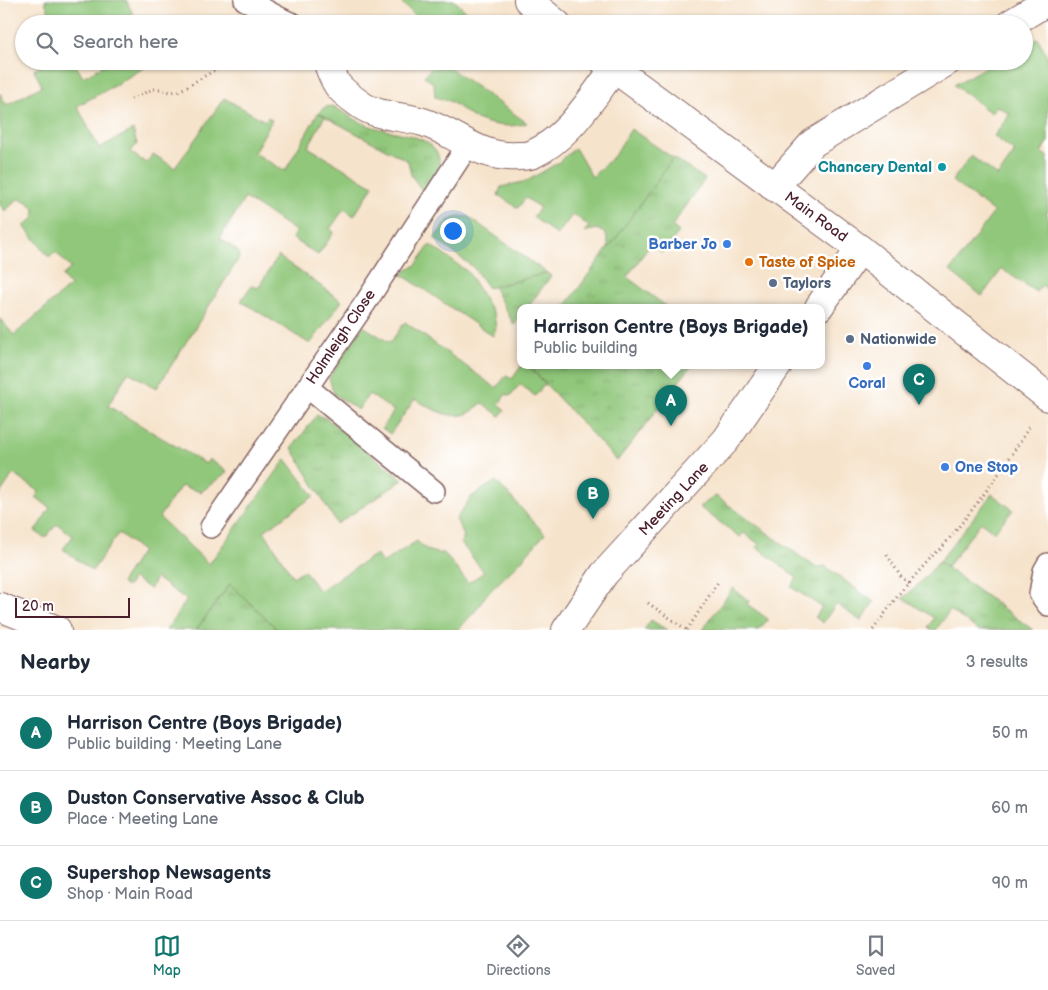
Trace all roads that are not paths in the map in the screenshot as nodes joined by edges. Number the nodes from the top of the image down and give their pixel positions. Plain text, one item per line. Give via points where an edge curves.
1 (245, 0) edge
2 (528, 0) edge
3 (1048, 1) edge
4 (272, 15) edge
5 (546, 15) edge
6 (1025, 15) edge
7 (330, 70) edge
8 (605, 70) edge
9 (615, 70) edge
10 (933, 70) edge
11 (468, 145) junction
12 (774, 187) junction
13 (860, 249) junction
14 (821, 304) edge
15 (775, 369) edge
16 (308, 387) junction
17 (1048, 397) edge
18 (434, 491) dead end
19 (211, 527) dead end
20 (1048, 564) edge
21 (1048, 605) edge
22 (0, 607) edge
23 (57, 630) edge
24 (566, 630) edge

1 - 4 lane
2 - 5 street
3 - 6 street
7 - 11 street via 339,88 363,106 422,121
8 - 11 street via 572,123 532,155 506,157
9 - 12 street, Main Road
10 - 12 street via 813,142
11 - 16 lane, Holmleigh Close
12 - 13 street, Main Road
13 - 14 street
13 - 17 street, Main Road
15 - 24 street, Meeting Lane via 726,440 604,574
16 - 18 lane
16 - 19 lane, Holmleigh Close
20 - 21 lane via 1040,594
22 - 23 street

